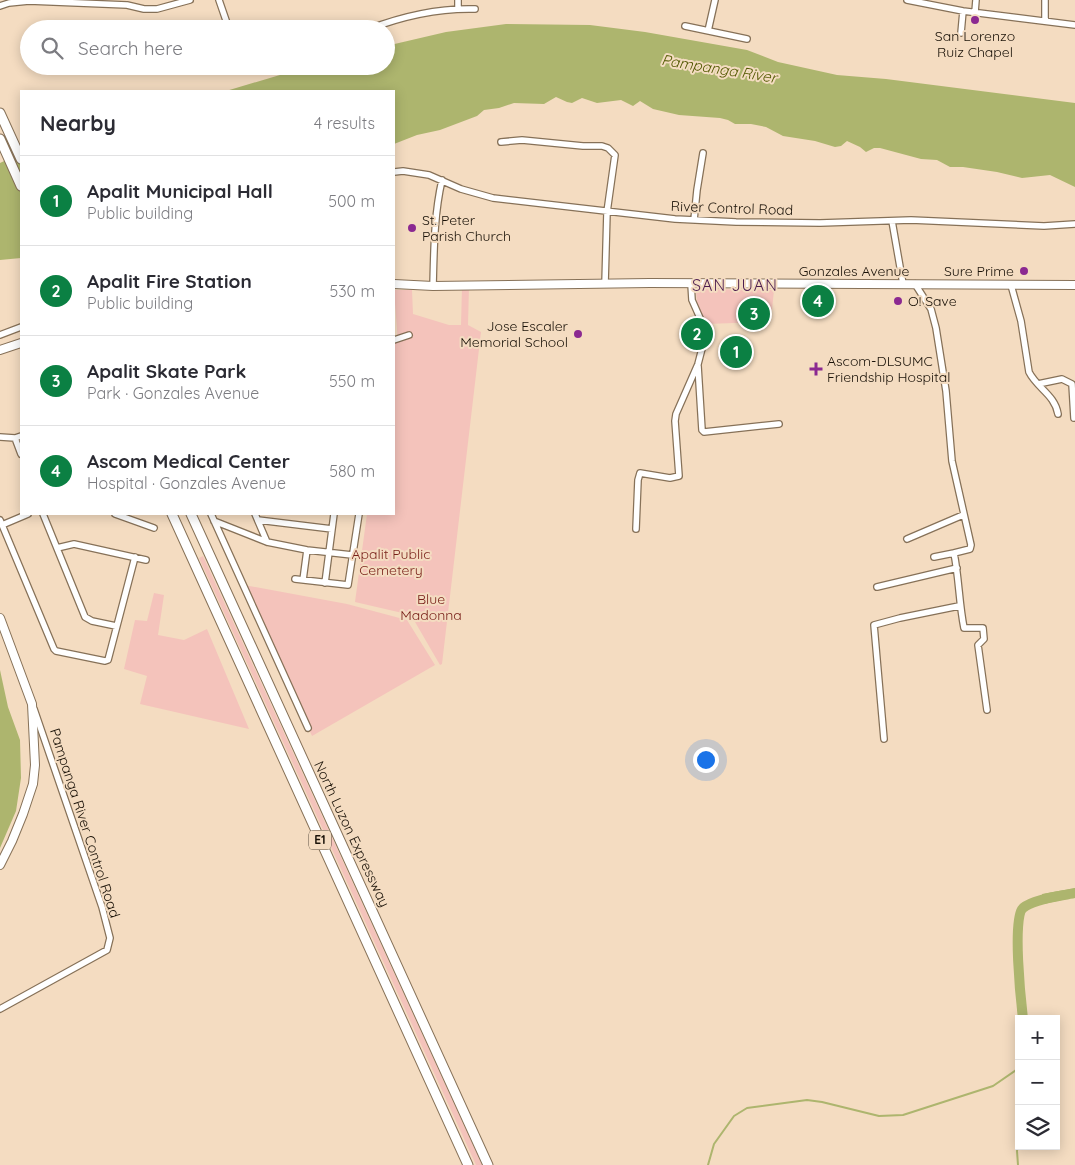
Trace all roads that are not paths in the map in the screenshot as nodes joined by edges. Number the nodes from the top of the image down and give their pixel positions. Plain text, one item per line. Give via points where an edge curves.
1 (190, 0) edge
2 (219, 0) edge
3 (458, 0) edge
4 (715, 0) edge
5 (908, 0) edge
6 (976, 0) edge
7 (1045, 0) edge
8 (9, 2) edge
9 (0, 6) edge
10 (458, 9) junction
11 (475, 9) dead end
12 (963, 11) junction
13 (975, 12) junction
14 (227, 20) edge
15 (395, 20) edge
16 (1045, 21) junction
17 (1075, 25) edge
18 (685, 26) dead end
19 (708, 30) junction
20 (961, 34) dead end
21 (747, 39) dead end
22 (0, 112) edge
23 (0, 139) edge
24 (501, 142) dead end
25 (703, 153) dead end
26 (20, 157) edge
27 (395, 172) edge
28 (442, 180) junction
29 (20, 184) edge
30 (607, 212) junction
31 (694, 220) junction
32 (892, 221) junction
33 (1075, 224) edge
34 (395, 284) edge
35 (605, 284) junction
36 (692, 284) junction
37 (903, 284) junction
38 (914, 284) junction
39 (1011, 285) junction
40 (1075, 285) edge
41 (433, 286) junction
42 (20, 327) edge
43 (0, 335) edge
44 (409, 335) dead end
45 (395, 340) edge
46 (20, 343) edge
47 (0, 350) edge
48 (698, 364) junction
49 (1038, 384) junction
50 (1058, 414) dead end
51 (1074, 418) edge
52 (779, 424) dead end
53 (0, 437) edge
54 (18, 437) edge
55 (25, 515) edge
56 (43, 515) edge
57 (119, 515) edge
58 (172, 515) edge
59 (191, 515) edge
60 (211, 515) edge
61 (334, 515) edge
62 (359, 515) edge
63 (963, 515) junction
64 (257, 517) edge
65 (214, 521) junction
66 (1, 522) edge
67 (154, 528) dead end
68 (332, 529) junction
69 (636, 529) dead end
70 (908, 540) dead end
71 (267, 542) junction
72 (58, 548) junction
73 (306, 550) junction
74 (329, 552) junction
75 (954, 553) junction
76 (352, 555) junction
77 (135, 557) junction
78 (934, 557) dead end
79 (146, 560) dead end
80 (957, 568) junction
81 (295, 579) dead end
82 (304, 580) junction
83 (326, 583) junction
84 (877, 587) dead end
85 (959, 606) junction
86 (0, 618) edge
87 (116, 626) junction
88 (32, 704) junction
89 (987, 710) dead end
90 (308, 728) dead end
91 (884, 739) dead end
92 (0, 865) edge
93 (0, 1009) edge
94 (468, 1165) edge
95 (488, 1165) edge

1 - 8 street via 157,9 127,5
2 - 14 street
3 - 10 street
4 - 19 street
5 - 12 street
6 - 13 street
7 - 16 street
8 - 9 street
10 - 11 street
10 - 15 street
12 - 13 street
12 - 20 street
13 - 16 street
16 - 17 street
18 - 19 street
19 - 21 street
22 - 26 highway
23 - 29 highway
24 - 30 street via 522,140 608,148 614,155
25 - 31 street
27 - 28 street, River Control Road via 429,175
28 - 30 street, River Control Road via 493,198
28 - 41 street via 435,227
30 - 31 street, River Control Road
30 - 35 street
31 - 32 street, River Control Road
32 - 33 street, River Control Road via 1044,226
32 - 37 street
34 - 41 main road, Gonzales Avenue
35 - 36 main road, Gonzales Avenue
35 - 41 main road, Gonzales Avenue
36 - 37 main road, Gonzales Avenue
36 - 48 street via 692,300 705,337
37 - 38 main road, Gonzales Avenue
38 - 39 main road, Gonzales Avenue
38 - 63 street via 931,309 936,328 952,461
39 - 40 main road, Gonzales Avenue
39 - 49 street via 1029,372
42 - 43 street
44 - 45 street
46 - 47 main road
48 - 52 street via 704,432
48 - 69 street via 676,414 679,476 670,478 640,473
49 - 50 street via 1056,403
49 - 51 street via 1062,380 1072,384
53 - 54 street
55 - 66 street
56 - 72 street
57 - 67 street
58 - 94 highway, E1
59 - 95 highway, North Luzon Expressway / E1
60 - 65 street
61 - 68 street
62 - 76 street
63 - 70 street
63 - 75 street via 971,545 970,549
64 - 68 street
64 - 71 street
65 - 71 street
65 - 90 street
66 - 87 street via 56,651 107,661
68 - 74 street
71 - 73 street
72 - 77 street via 74,544
72 - 87 street via 85,617
73 - 74 street
73 - 82 street
74 - 76 street
74 - 83 street
75 - 78 street
75 - 80 street
76 - 83 street via 348,585
77 - 79 street
77 - 87 street
80 - 84 street
80 - 85 street
81 - 82 street
82 - 83 street
85 - 89 street via 964,628 983,628 984,639 978,645
85 - 91 street via 874,625
86 - 88 main road, Pampanga River Control Road
88 - 92 main road via 33,784 18,828
88 - 93 street, Pampanga River Control Road via 94,881 110,938 107,950

